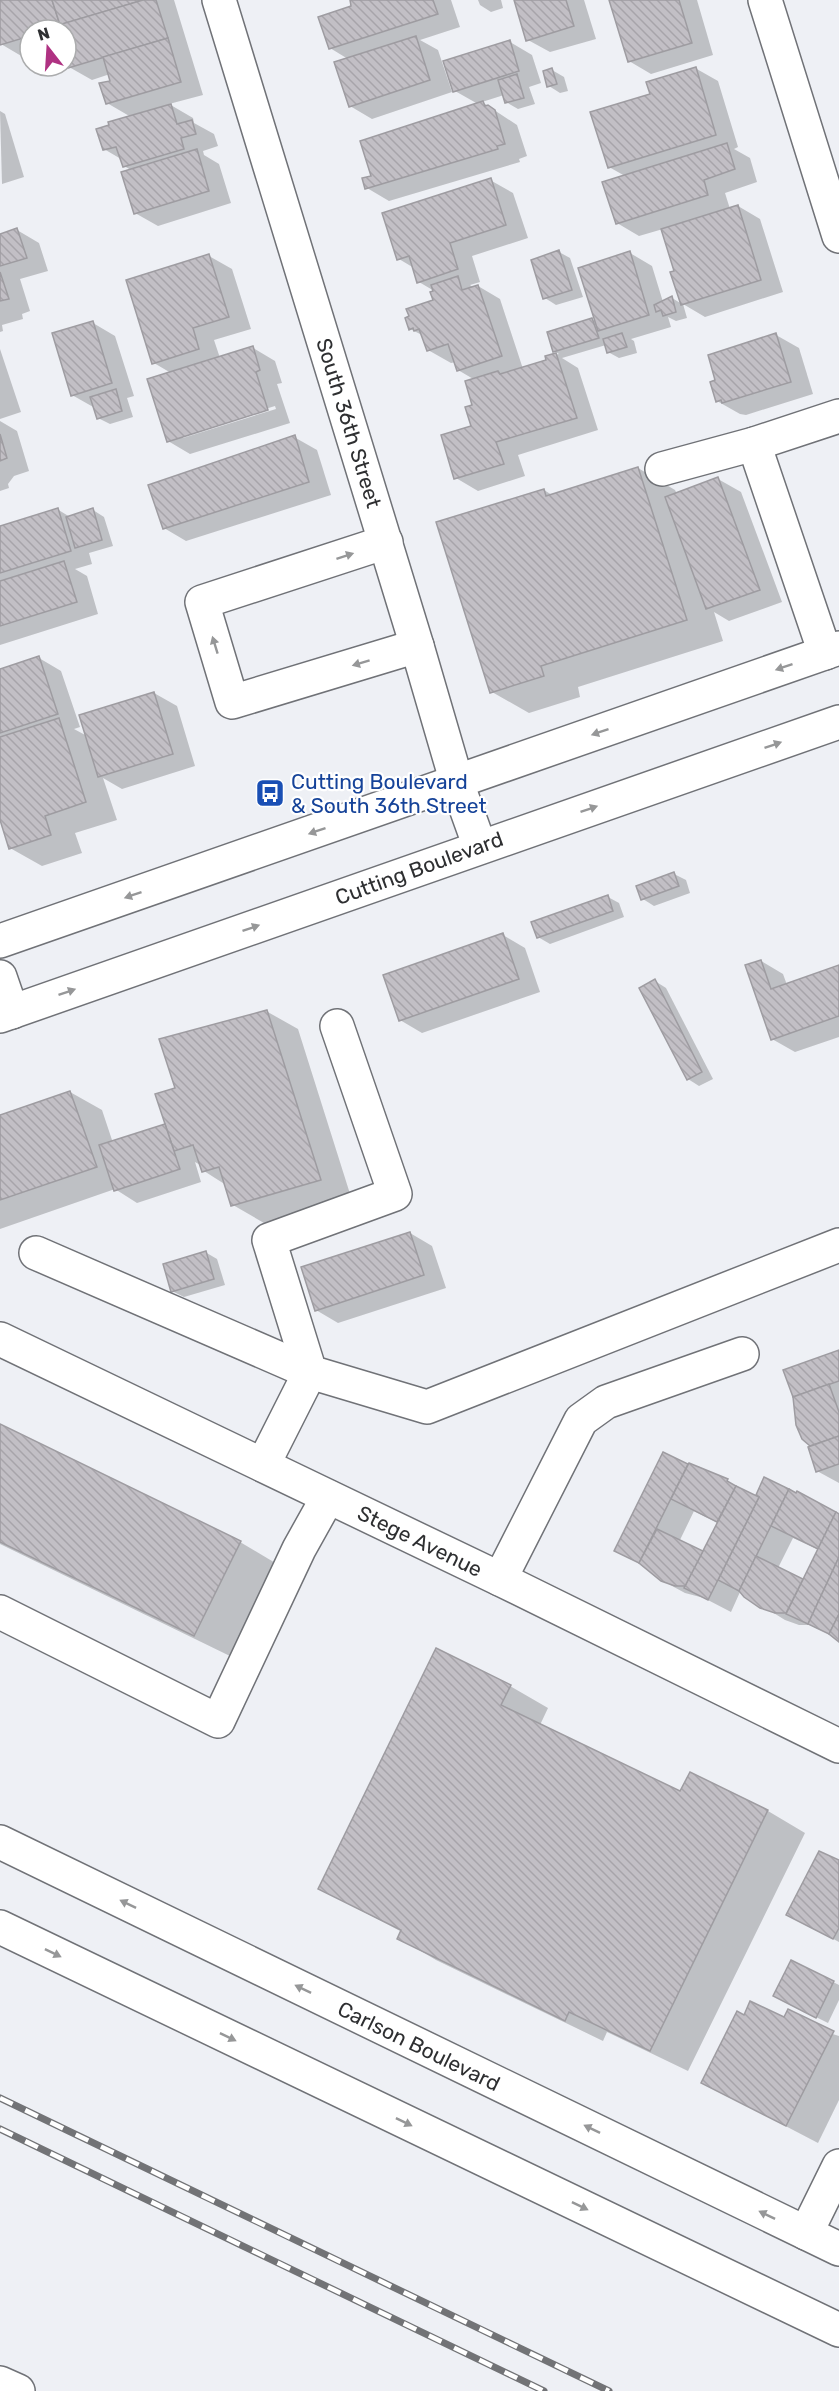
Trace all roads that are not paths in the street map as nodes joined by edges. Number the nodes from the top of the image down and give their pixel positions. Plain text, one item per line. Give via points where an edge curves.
1 (219, 0) edge
2 (765, 0) edge
3 (839, 236) edge
4 (839, 416) edge
5 (753, 444) junction
6 (662, 470) dead end
7 (386, 542) junction
8 (417, 646) junction
9 (832, 650) edge
10 (839, 722) edge
11 (457, 783) junction
12 (480, 847) junction
13 (0, 941) edge
14 (0, 977) edge
15 (6, 1014) edge
16 (337, 1026) dead end
17 (839, 1245) edge
18 (36, 1253) dead end
19 (0, 1339) edge
20 (742, 1354) dead end
21 (310, 1372) junction
22 (264, 1466) junction
23 (328, 1497) junction
24 (500, 1579) junction
25 (0, 1612) edge
26 (839, 1746) edge
27 (0, 1842) edge
28 (0, 1927) edge
29 (839, 2166) edge
30 (806, 2233) junction
31 (839, 2249) edge
32 (839, 2331) edge
33 (0, 2382) edge
34 (18, 2391) edge

1 - 7 main road, South 36th Street
2 - 3 main road
4 - 5 main road
5 - 6 main road
5 - 9 main road
7 - 8 main road, South 36th Street
8 -> 7 main road via 232,702 202,602
8 - 11 main road, South 36th Street
9 -> 11 main road
12 -> 10 main road, Cutting Boulevard
11 - 12 main road, South 36th Street
11 -> 13 main road
15 -> 12 main road, Cutting Boulevard
14 - 15 main road
16 - 21 main road via 395,1194 269,1240
17 - 21 main road via 427,1407
18 - 21 main road
19 - 22 main road, Stege Avenue
20 - 24 main road via 606,1402 581,1420
21 - 22 main road
22 - 23 main road, Stege Avenue
23 - 24 main road, Stege Avenue
23 - 25 main road via 298,1549 218,1721
24 - 26 main road, Stege Avenue
30 -> 27 main road, Carlson Boulevard
28 -> 32 main road
29 - 30 main road
30 - 31 main road, Carlson Boulevard
33 - 34 main road

